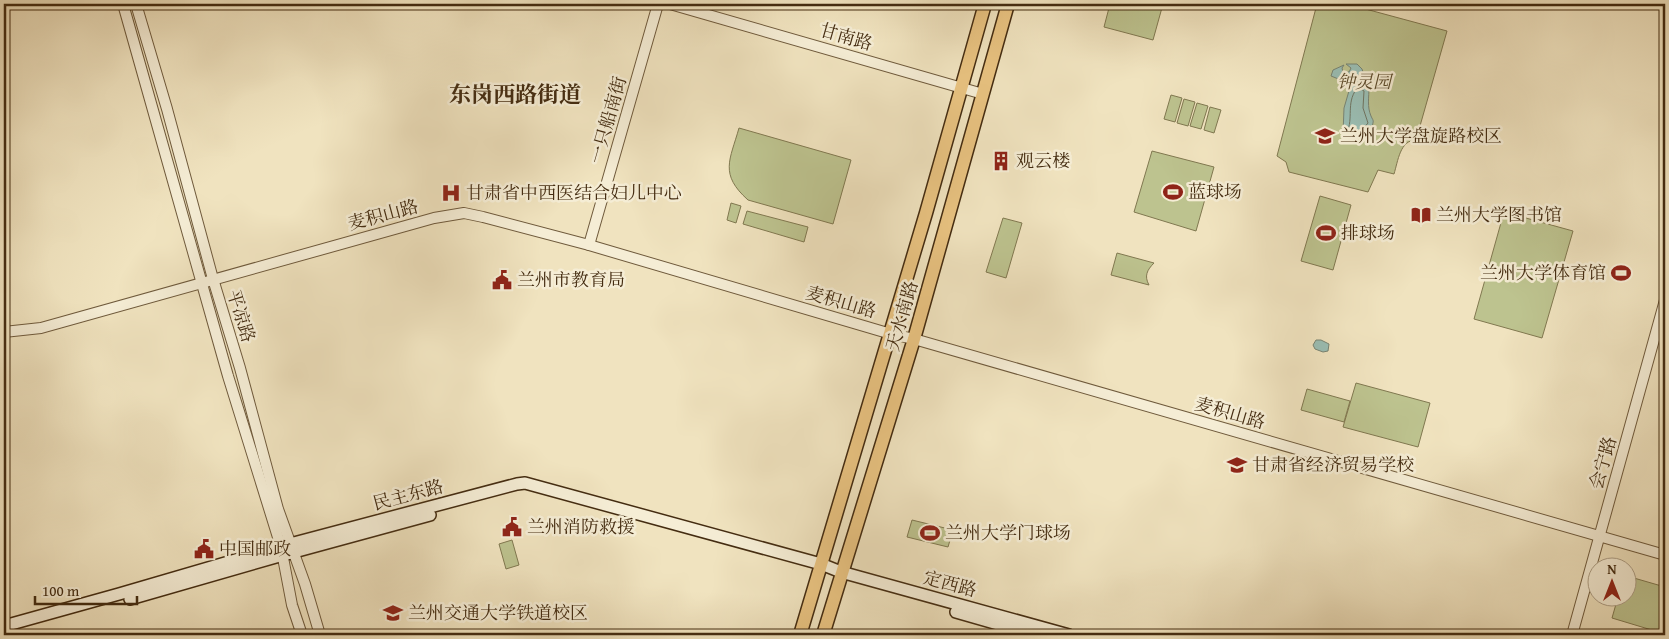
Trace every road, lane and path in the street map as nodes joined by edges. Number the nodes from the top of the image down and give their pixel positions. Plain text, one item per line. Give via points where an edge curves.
1 (123, 4) edge
2 (136, 4) edge
3 (658, 4) edge
4 (670, 4) edge
5 (985, 4) edge
6 (1008, 4) edge
7 (961, 87) junction
8 (984, 94) junction
9 (589, 245) junction
10 (213, 278) junction
11 (202, 282) junction
12 (1665, 300) edge
13 (4, 332) edge
14 (891, 334) junction
15 (914, 339) junction
16 (1599, 536) junction
17 (287, 549) junction
18 (1665, 555) edge
19 (821, 568) junction
20 (840, 575) junction
21 (4, 626) edge
22 (4, 632) edge
23 (302, 635) edge
24 (320, 635) edge
25 (800, 635) edge
26 (823, 635) edge
27 (1036, 635) edge
28 (1069, 635) edge
29 (1572, 635) edge

1 - 11 street, 平凉路
2 - 10 street, 平凉路
3 - 9 street, 一只船南街
4 - 7 street, 甘南路
5 - 7 main road, 天水南路
6 - 8 main road, 天水南路
7 - 8 street, 甘南路
7 - 14 main road, 天水南路
8 - 15 main road, 天水南路
9 - 10 street, 麦积山路 via 464,213 434,218
9 - 14 street, 麦积山路
10 - 11 street, 麦积山路
10 - 17 street, 平凉路
11 - 13 street, 麦积山路 via 41,328
11 - 17 street, 平凉路 via 267,506
12 - 16 street, 会宁路
14 - 15 street, 麦积山路
14 - 19 main road, 天水南路
15 - 16 street, 麦积山路
15 - 20 main road, 天水南路
16 - 18 street, 麦积山路
16 - 29 street, 会宁路
17 - 19 main road, 民主东路 via 525,483
17 - 21 main road, 民主东路
17 - 22 main road, 民主东路 via 113,604
17 - 23 street, 平凉路 via 292,605
17 - 24 street, 平凉路
19 - 20 main road, 定西路
19 - 25 main road, 天水南路
20 - 26 main road, 天水南路
20 - 27 main road, 定西路
20 - 28 main road, 定西路

